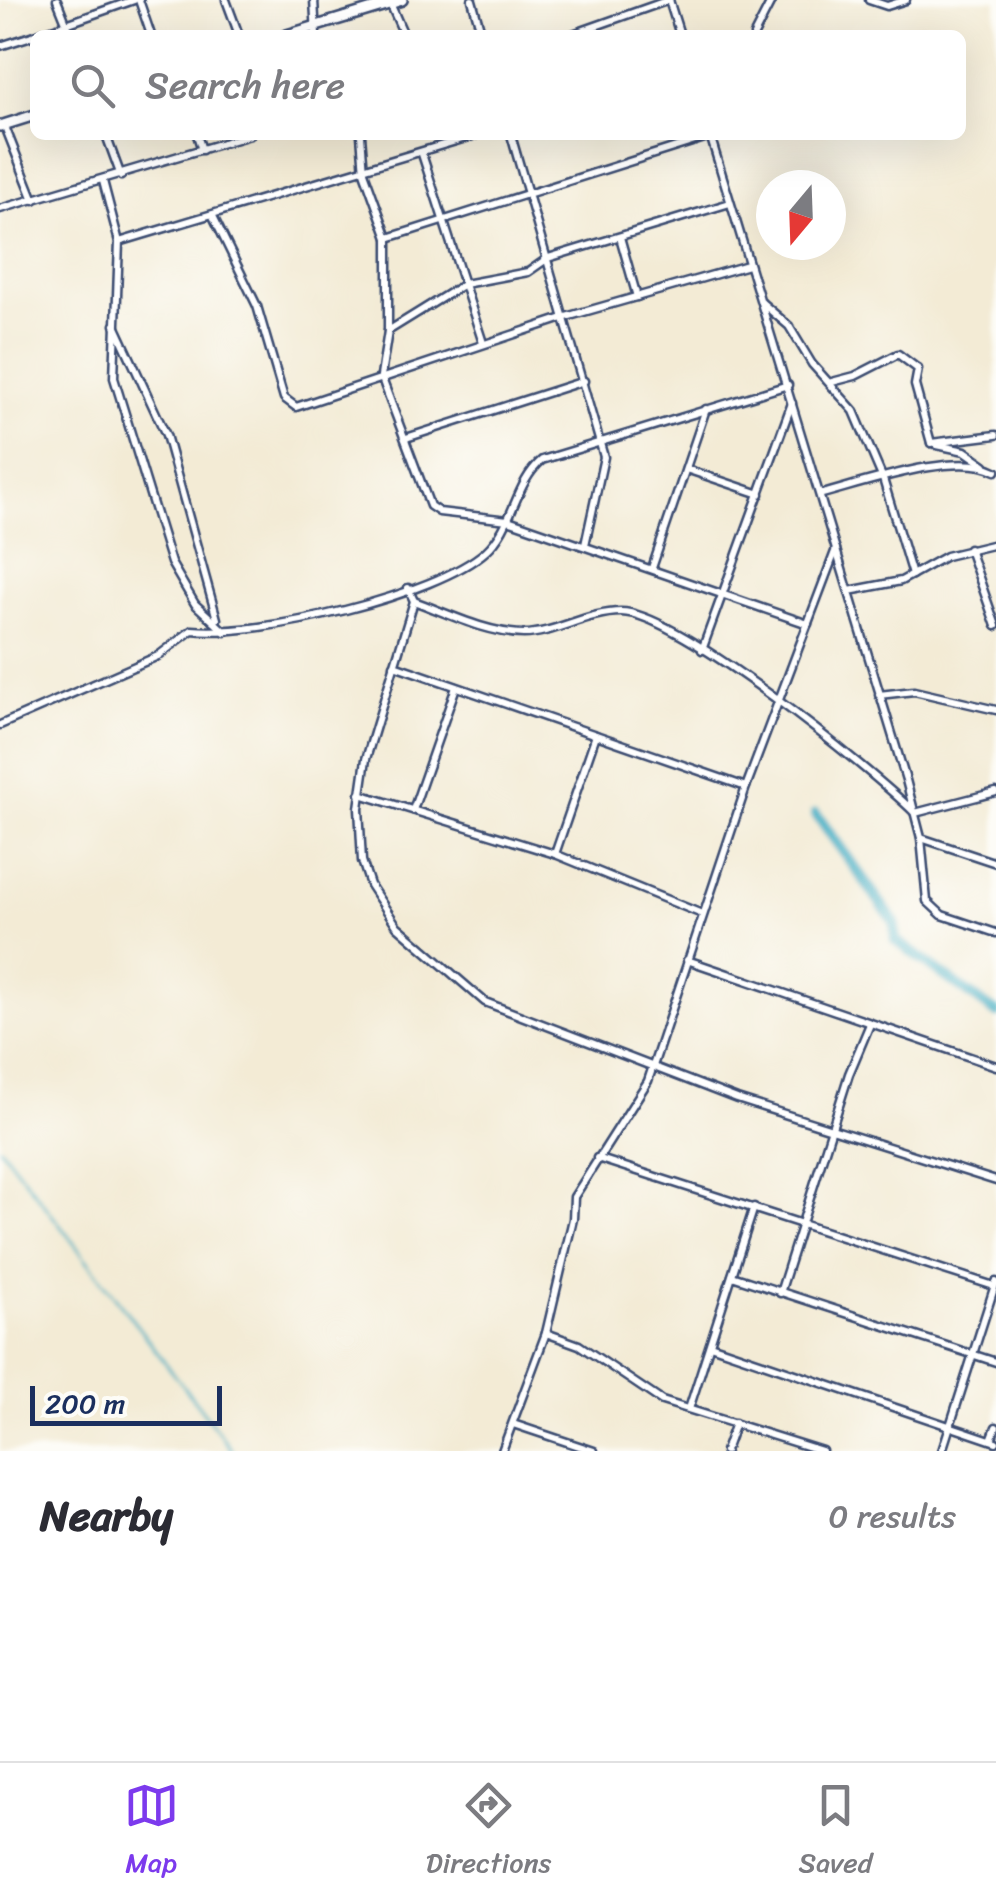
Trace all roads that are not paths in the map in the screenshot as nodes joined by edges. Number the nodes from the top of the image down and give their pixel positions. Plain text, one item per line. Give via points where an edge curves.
1 (57, 0) edge
2 (137, 0) edge
3 (226, 0) edge
4 (314, 0) edge
5 (402, 0) edge
6 (472, 0) edge
7 (670, 0) edge
8 (772, 0) edge
9 (869, 0) edge
10 (906, 0) edge
11 (390, 2) edge
12 (68, 24) junction
13 (50, 30) edge
14 (70, 30) edge
15 (148, 30) edge
16 (237, 30) edge
17 (314, 30) edge
18 (317, 30) edge
19 (402, 30) edge
20 (481, 30) edge
21 (584, 30) edge
22 (679, 30) edge
23 (757, 30) edge
24 (30, 37) edge
25 (0, 46) edge
26 (30, 117) edge
27 (2, 125) edge
28 (108, 140) edge
29 (199, 140) edge
30 (234, 140) edge
31 (361, 140) edge
32 (462, 140) edge
33 (512, 140) edge
34 (697, 140) edge
35 (711, 140) edge
36 (202, 150) junction
37 (422, 154) junction
38 (364, 172) junction
39 (121, 176) junction
40 (103, 181) junction
41 (528, 193) junction
42 (34, 200) junction
43 (730, 203) junction
44 (0, 209) edge
45 (212, 216) junction
46 (443, 218) junction
47 (620, 237) junction
48 (388, 238) junction
49 (119, 242) junction
50 (548, 258) junction
51 (748, 265) junction
52 (464, 284) junction
53 (637, 297) junction
54 (760, 301) junction
55 (566, 317) junction
56 (114, 323) junction
57 (388, 331) junction
58 (483, 343) junction
59 (381, 376) junction
60 (584, 380) junction
61 (832, 382) junction
62 (788, 385) junction
63 (792, 403) junction
64 (706, 409) junction
65 (996, 435) edge
66 (406, 438) junction
67 (601, 440) junction
68 (931, 443) junction
69 (987, 466) junction
70 (686, 468) junction
71 (996, 471) edge
72 (883, 478) junction
73 (760, 494) junction
74 (822, 494) junction
75 (508, 520) junction
76 (996, 544) edge
77 (584, 545) junction
78 (969, 549) junction
79 (836, 550) junction
80 (652, 568) junction
81 (912, 575) junction
82 (408, 588) junction
83 (849, 591) junction
84 (992, 592) edge
85 (724, 594) junction
86 (414, 601) junction
87 (218, 620) junction
88 (808, 624) junction
89 (996, 626) edge
90 (225, 632) junction
91 (702, 650) junction
92 (394, 665) junction
93 (456, 687) junction
94 (878, 695) junction
95 (778, 701) junction
96 (996, 710) edge
97 (0, 725) edge
98 (596, 735) junction
99 (746, 787) junction
100 (996, 792) edge
101 (360, 794) junction
102 (413, 810) junction
103 (915, 814) junction
104 (921, 838) junction
105 (555, 854) junction
106 (996, 864) edge
107 (702, 914) junction
108 (996, 933) edge
109 (687, 960) junction
110 (870, 1024) junction
111 (654, 1066) junction
112 (996, 1066) edge
113 (833, 1128) junction
114 (596, 1158) junction
115 (996, 1181) edge
116 (754, 1206) junction
117 (800, 1221) junction
118 (732, 1276) junction
119 (995, 1284) edge
120 (780, 1293) junction
121 (546, 1333) junction
122 (710, 1345) junction
123 (970, 1354) junction
124 (996, 1362) edge
125 (689, 1409) junction
126 (734, 1423) junction
127 (514, 1424) junction
128 (951, 1424) junction
129 (996, 1427) edge
130 (993, 1441) edge
131 (807, 1449) edge
132 (502, 1451) edge
133 (594, 1451) edge
134 (725, 1451) edge
135 (822, 1451) edge
136 (942, 1451) edge

1 - 12 street
2 - 12 street
2 - 15 street
3 - 16 street
4 - 17 street
5 - 11 street
6 - 20 street
7 - 21 street
7 - 22 street
8 - 23 street
9 - 10 street via 886,6
11 - 18 street
11 - 19 street
12 - 13 street
12 - 14 street
24 - 25 street
26 - 27 street
27 - 42 street
28 - 39 street
29 - 36 street
30 - 36 street
31 - 38 street
32 - 37 street
33 - 41 street
34 - 41 street
35 - 43 street
36 - 39 street
37 - 38 street
37 - 46 street
38 - 45 street
38 - 48 street
39 - 40 street
40 - 42 street
40 - 49 street
41 - 46 street
41 - 50 street
42 - 44 street
43 - 47 street
43 - 51 street
45 - 49 street
45 - 59 street via 251,292 288,404 296,407
46 - 48 street
46 - 52 street
47 - 50 street
47 - 53 street
48 - 57 street
49 - 56 street
50 - 52 street via 528,272
50 - 55 street
51 - 53 street
51 - 54 street
52 - 57 street
52 - 58 street
53 - 55 street
54 - 61 street via 789,326
54 - 62 street
55 - 58 street
55 - 60 street
56 - 87 street via 166,435
56 - 87 street via 114,378 170,562 195,604
57 - 59 street
58 - 59 street
59 - 66 street
60 - 66 street
60 - 67 street
61 - 68 street via 898,354 911,360
61 - 72 street via 854,411
62 - 63 street
62 - 64 street
63 - 73 street
63 - 74 street
64 - 67 street
64 - 70 street
65 - 68 street
66 - 75 street via 430,506
67 - 75 street via 532,468
67 - 77 street via 603,476
68 - 69 street via 966,451
69 - 71 street
69 - 72 street via 925,468
70 - 73 street
70 - 80 street
72 - 74 street
72 - 81 street
73 - 85 street
74 - 79 street
75 - 77 street
75 - 82 street via 476,558
76 - 78 street
77 - 80 street
78 - 81 street
78 - 84 street
79 - 83 street
79 - 88 street
80 - 85 street
81 - 83 street
82 - 86 street
82 - 90 street via 324,615
83 - 94 street
84 - 89 street
85 - 88 street
85 - 91 street
86 - 91 street via 489,629 523,634 622,612 658,623
86 - 92 street
87 - 90 street
88 - 95 street
90 - 97 street via 192,630 158,656
91 - 95 street
92 - 93 street
92 - 101 street
93 - 98 street
93 - 102 street
94 - 96 street via 914,691
94 - 103 street
95 - 99 street
95 - 103 street
98 - 99 street
98 - 105 street
99 - 107 street
100 - 103 street
101 - 102 street
101 - 111 street via 362,861 370,884 397,926 437,964 485,1002
102 - 105 street
103 - 104 street
104 - 106 street
104 - 108 street via 926,902 942,915
105 - 107 street
107 - 109 street
109 - 110 street
109 - 111 street
110 - 112 street
110 - 113 street
111 - 113 street
111 - 114 street
113 - 115 street
113 - 117 street
114 - 116 street
114 - 121 street via 574,1197
116 - 117 street
116 - 118 street
117 - 119 street
117 - 120 street
118 - 120 street
118 - 122 street
119 - 123 street
120 - 123 street
121 - 125 street via 579,1345 662,1402
121 - 127 street
122 - 125 street
122 - 128 street
123 - 124 street
123 - 128 street
125 - 126 street
126 - 131 street
126 - 134 street
127 - 132 street
127 - 133 street
128 - 130 street
128 - 136 street
129 - 130 street
131 - 135 street

